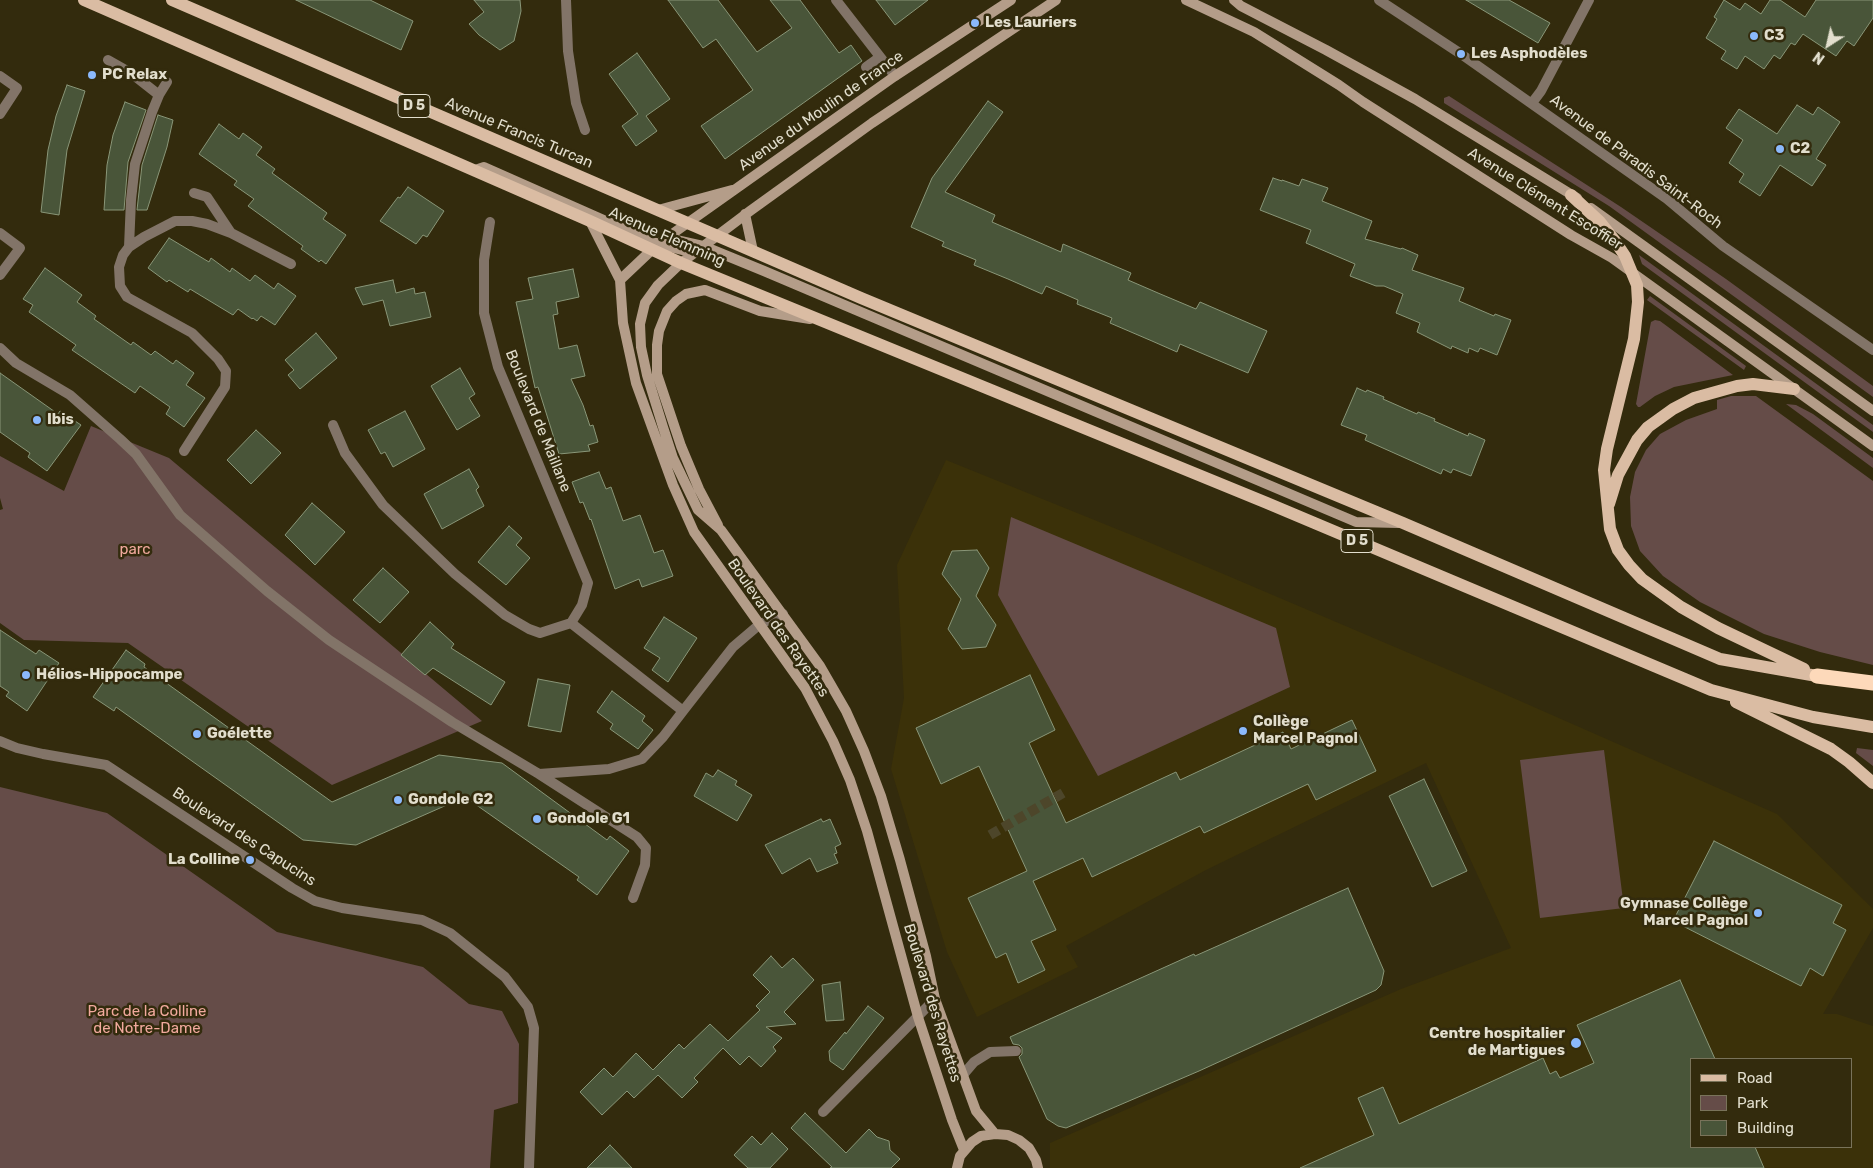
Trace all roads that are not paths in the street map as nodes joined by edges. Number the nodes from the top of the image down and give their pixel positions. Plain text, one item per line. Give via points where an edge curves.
1 (84, 0) edge
2 (172, 0) edge
3 (566, 0) edge
4 (836, 0) edge
5 (1011, 0) edge
6 (1056, 0) edge
7 (1186, 0) edge
8 (1234, 0) edge
9 (1379, 0) edge
10 (1589, 0) edge
11 (880, 57) junction
12 (108, 60) dead end
13 (866, 67) dead end
14 (0, 76) edge
15 (895, 76) junction
16 (168, 82) dead end
17 (159, 95) junction
18 (1532, 103) junction
19 (0, 114) edge
20 (585, 130) dead end
21 (475, 170) junction
22 (740, 187) junction
23 (194, 193) dead end
24 (1571, 195) junction
25 (658, 210) junction
26 (745, 214) junction
27 (590, 220) junction
28 (490, 222) dead end
29 (688, 223) junction
30 (0, 233) edge
31 (231, 233) junction
32 (717, 236) junction
33 (668, 238) junction
34 (129, 247) junction
35 (655, 247) junction
36 (698, 250) junction
37 (753, 251) junction
38 (681, 263) junction
39 (291, 264) dead end
40 (1632, 270) junction
41 (0, 275) edge
42 (620, 280) junction
43 (826, 322) junction
44 (0, 348) edge
45 (1873, 350) edge
46 (1794, 389) junction
47 (1873, 411) edge
48 (333, 425) dead end
49 (1873, 446) edge
50 (184, 451) dead end
51 (1607, 509) junction
52 (1403, 523) junction
53 (721, 530) junction
54 (783, 614) junction
55 (571, 623) junction
56 (760, 624) junction
57 (1817, 676) junction
58 (1873, 683) edge
59 (1711, 690) junction
60 (683, 710) junction
61 (1873, 727) edge
62 (0, 742) edge
63 (539, 774) junction
64 (1873, 783) edge
65 (633, 898) dead end
66 (935, 999) junction
67 (918, 1017) junction
68 (1016, 1051) dead end
69 (962, 1076) junction
70 (823, 1112) dead end
71 (995, 1134) junction
72 (964, 1150) junction
73 (529, 1168) edge
74 (957, 1168) edge
75 (1038, 1168) edge

1 - 21 main road, D 5
2 - 25 main road, Avenue Francis Turcan / D 5
3 - 20 street via 568,51 576,103
4 - 11 street
5 - 15 main road, Avenue du Moulin de France
6 - 26 main road via 872,123
7 - 40 main road, Avenue Clément Escoffier via 1254,32 1571,235
8 - 24 main road, Avenue Clément Escoffier via 1423,104
9 - 18 street, Avenue de Paradis Saint-Roch
10 - 18 street
11 - 13 street
11 - 15 street
12 - 17 street
14 - 19 street via 17,88
15 - 22 main road, Avenue du Moulin de France
16 - 17 street
17 - 34 street via 135,164
18 - 45 street, Avenue de Paradis Saint-Roch via 1667,199 1724,246
21 - 27 main road, Avenue Flemming / D 5
21 - 35 main road via 484,167
22 - 25 main road
22 - 29 main road, Avenue du Moulin de France
23 - 31 street via 207,197
24 - 40 main road via 1606,228
24 - 47 main road, Avenue Clément Escoffier
25 - 29 main road, Avenue Francis Turcan / D 5
26 - 32 main road
26 - 37 main road
27 - 35 main road, Avenue Flemming / D 5
27 - 42 main road
28 - 55 street, Boulevard de Maillane via 484,260 484,313 498,367 588,583 582,605
29 - 32 main road, Avenue Francis Turcan / D 5
29 - 33 main road, Avenue du Moulin de France
30 - 41 street via 20,248
31 - 34 street via 192,221 175,222
31 - 39 street
32 - 36 main road
32 - 37 main road, Avenue Francis Turcan / D 5
33 - 35 main road, Avenue du Moulin de France
33 - 36 main road
34 - 50 street via 119,267 120,286 127,296 192,334 226,371 226,387
35 - 36 main road
35 - 38 main road, Avenue Flemming / D 5
35 - 42 main road
36 - 38 main road
36 - 52 main road via 1356,522
37 - 52 main road, Avenue Francis Turcan / D 5
38 - 43 main road, Avenue Flemming / D 5
38 - 53 main road, Boulevard des Rayettes via 645,303 640,324 641,347 673,458 698,510
40 - 46 main road, Avenue Clément Escoffier
40 - 51 main road via 1637,285 1637,315 1607,449 1604,470
42 - 56 main road, Boulevard des Rayettes via 623,323 636,382 673,485 694,532
43 - 53 main road via 760,311 705,290 686,294 667,311 659,331 657,374 692,472
43 - 59 main road, Avenue Flemming / D 5
44 - 63 street via 16,363 70,395 120,439 136,454 180,515 321,634 452,722
46 - 49 main road, Avenue Clément Escoffier
46 - 51 main road via 1753,384 1737,386 1694,398 1673,409 1648,427 1637,440 1618,475
48 - 55 street via 345,453 383,505 498,610 540,633
51 - 57 main road via 1610,530 1618,550 1648,584 1700,618
52 - 57 main road, D 5 via 1720,659
53 - 54 main road, Boulevard des Rayettes
54 - 56 street
54 - 66 main road, Boulevard des Rayettes via 820,666 864,751 900,860
55 - 60 street
56 - 60 street via 733,647
56 - 67 main road, Boulevard des Rayettes via 805,688 850,780
57 - 58 highway, D 5
59 - 61 main road, D 5 via 1813,716
59 - 64 main road via 1831,749
60 - 63 street via 642,759 609,769
62 - 73 street, Boulevard des Capucins via 43,754 106,765 292,888 315,900 342,908 422,920 450,933 505,977 528,1007 534,1028
63 - 65 street via 637,837 646,848 645,865
66 - 67 street
66 - 69 main road, Boulevard des Rayettes
67 - 70 street
67 - 72 main road, Boulevard des Rayettes
68 - 69 street via 990,1052 974,1062
69 - 71 main road, Boulevard des Rayettes via 976,1111
71 - 72 main road via 981,1136
71 - 75 main road via 1020,1140 1029,1148
72 - 74 main road

